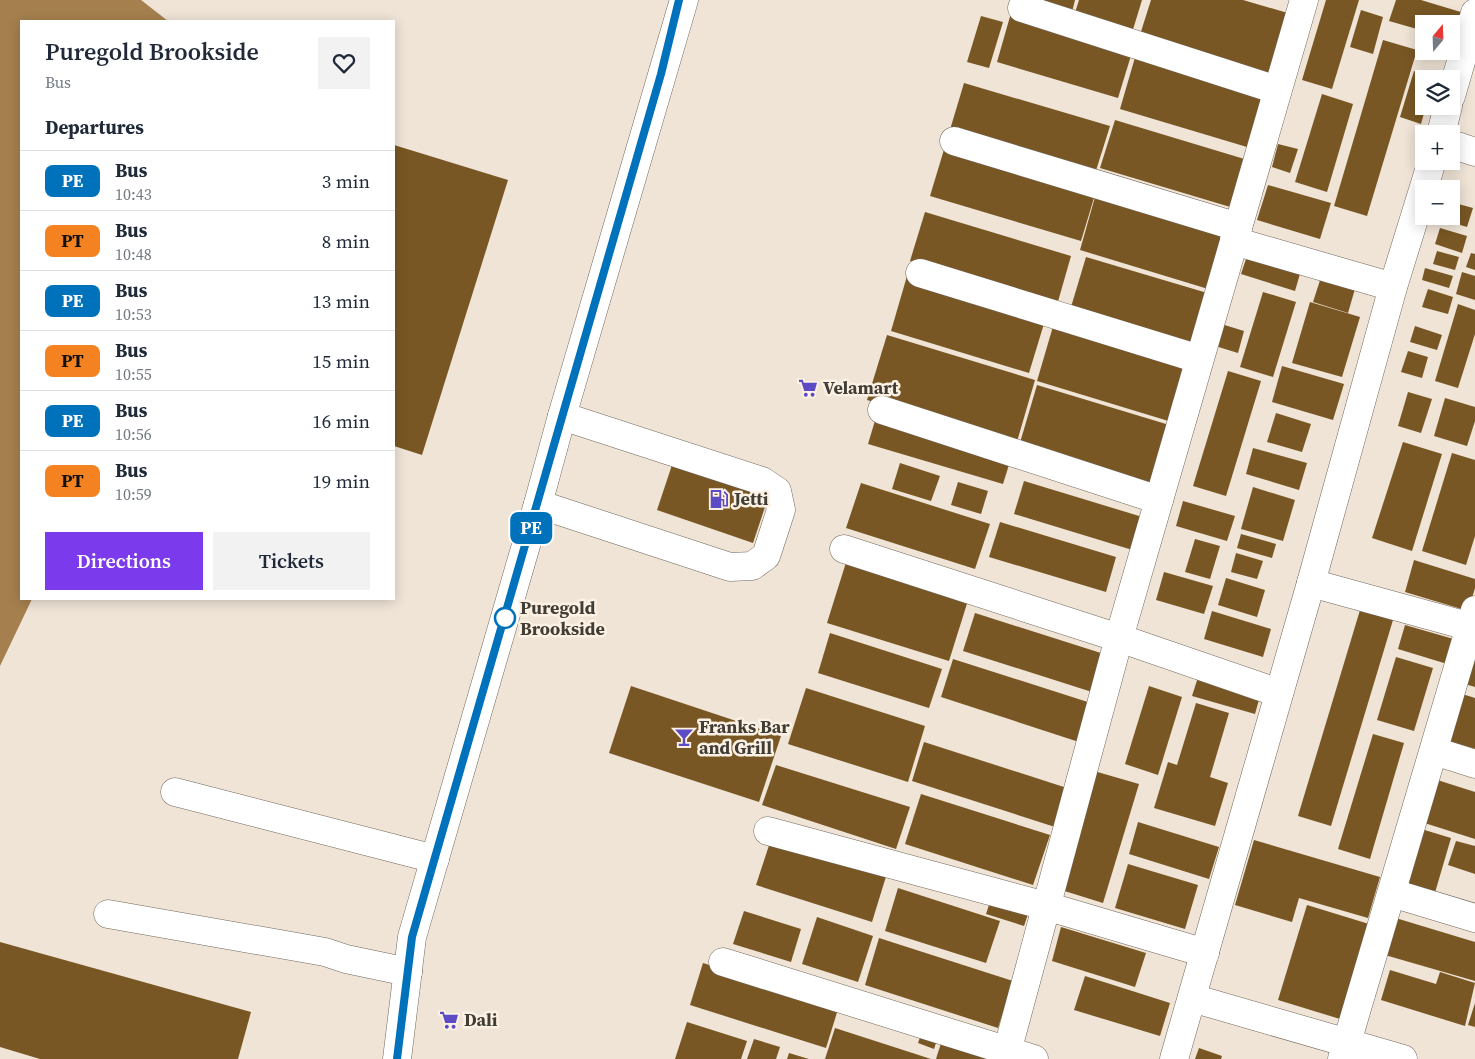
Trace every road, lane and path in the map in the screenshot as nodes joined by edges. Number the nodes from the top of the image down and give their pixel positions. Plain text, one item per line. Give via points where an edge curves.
1 (678, 0) edge
2 (684, 0) edge
3 (1304, 0) edge
4 (1022, 8) dead end
5 (1475, 13) edge
6 (1459, 70) edge
7 (661, 74) junction
8 (1277, 90) junction
9 (954, 141) dead end
10 (1460, 147) edge
11 (1475, 152) edge
12 (1429, 170) edge
13 (1236, 234) junction
14 (920, 273) dead end
15 (1393, 287) junction
16 (1199, 359) junction
17 (882, 410) dead end
18 (562, 416) junction
19 (1159, 500) junction
20 (538, 504) junction
21 (844, 549) dead end
22 (1311, 583) junction
23 (1474, 621) edge
24 (1119, 638) junction
25 (1279, 693) junction
26 (1434, 751) junction
27 (1475, 764) edge
28 (175, 792) dead end
29 (768, 831) dead end
30 (435, 859) junction
31 (1392, 894) junction
32 (1046, 906) junction
33 (108, 914) dead end
34 (1475, 918) edge
35 (1205, 953) junction
36 (723, 962) dead end
37 (408, 972) junction
38 (1192, 998) junction
39 (1344, 1051) edge
40 (1006, 1054) edge
41 (397, 1059) edge
42 (1034, 1059) edge
43 (1174, 1059) edge
44 (1403, 1059) edge

1 - 7 street
2 - 7 street
3 - 8 street
4 - 8 street
5 - 6 street
7 - 18 street
8 - 13 street
9 - 13 street
10 - 11 street
12 - 15 street
13 - 15 street
13 - 16 street
14 - 16 street
15 - 22 street
16 - 19 street
17 - 19 street
18 - 20 street
18 - 20 street via 762,481 778,491 781,510 766,556 752,566 730,566
19 - 24 street
20 - 30 street
21 - 24 street
22 - 23 street
22 - 25 street
23 - 26 street
24 - 25 street
24 - 32 street
25 - 35 street
26 - 27 street
26 - 31 street
28 - 30 street
29 - 32 street
30 - 37 street via 412,937
31 - 34 street
31 - 39 street
32 - 35 street
32 - 40 street
33 - 37 street via 325,952
35 - 38 street
36 - 40 street
37 - 41 street
38 - 39 street
38 - 43 street
39 - 44 street
40 - 42 street

